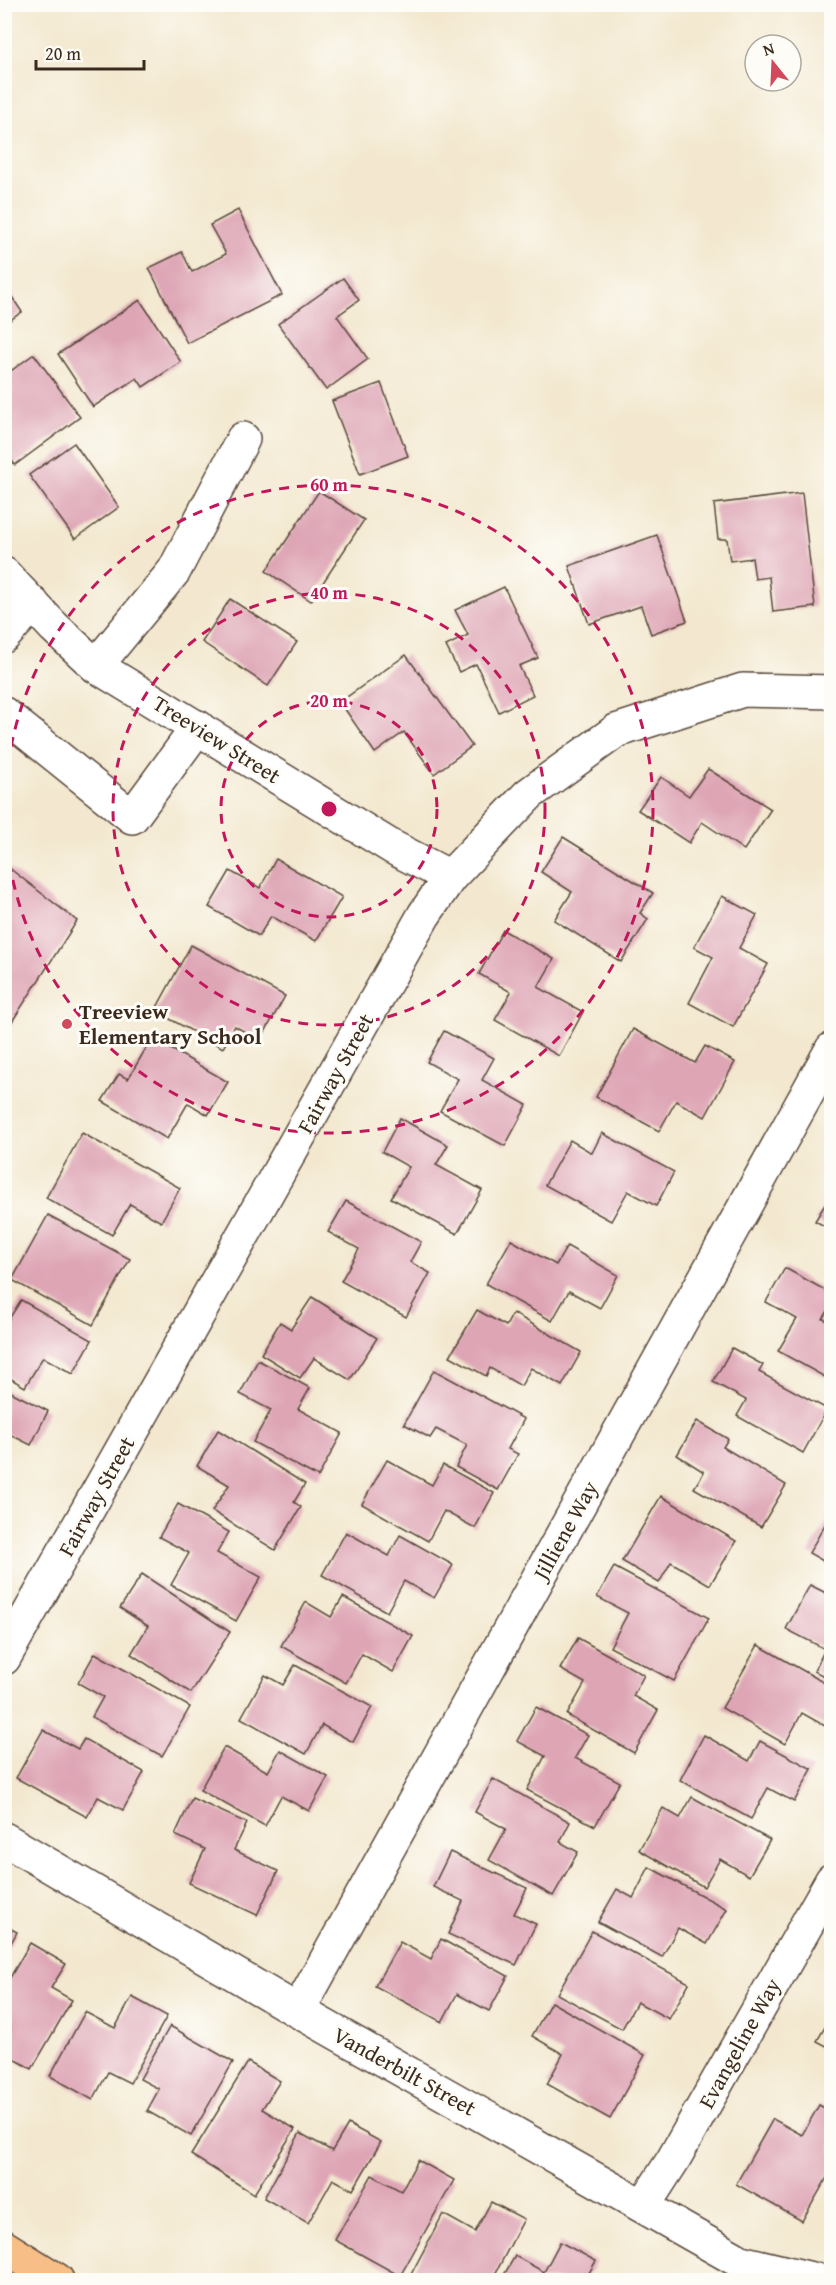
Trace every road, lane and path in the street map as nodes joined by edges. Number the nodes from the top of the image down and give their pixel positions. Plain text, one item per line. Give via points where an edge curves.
1 (243, 439) dead end
2 (4, 574) edge
3 (33, 604) junction
4 (4, 636) edge
5 (96, 666) junction
6 (831, 692) edge
7 (4, 714) edge
8 (198, 727) junction
9 (450, 877) junction
10 (831, 1049) edge
11 (4, 1658) edge
12 (4, 1839) edge
13 (831, 1880) edge
14 (298, 2011) junction
15 (644, 2205) junction
16 (4, 2247) edge
17 (57, 2280) edge
18 (816, 2280) edge

1 - 5 street via 174,571
2 - 3 street, Treeview Street
3 - 4 street
3 - 5 street, Treeview Street
5 - 8 street, Treeview Street
6 - 9 street, Fairway Street via 743,690 616,731 529,794
7 - 8 street via 132,817
8 - 9 street, Treeview Street via 392,847
9 - 11 street, Fairway Street via 418,925
10 - 14 street, Jilliene Way
12 - 14 street, Vanderbilt Street
13 - 15 street, Evangeline Way
14 - 15 street, Vanderbilt Street
15 - 18 street, Vanderbilt Street via 741,2262
16 - 17 main road

